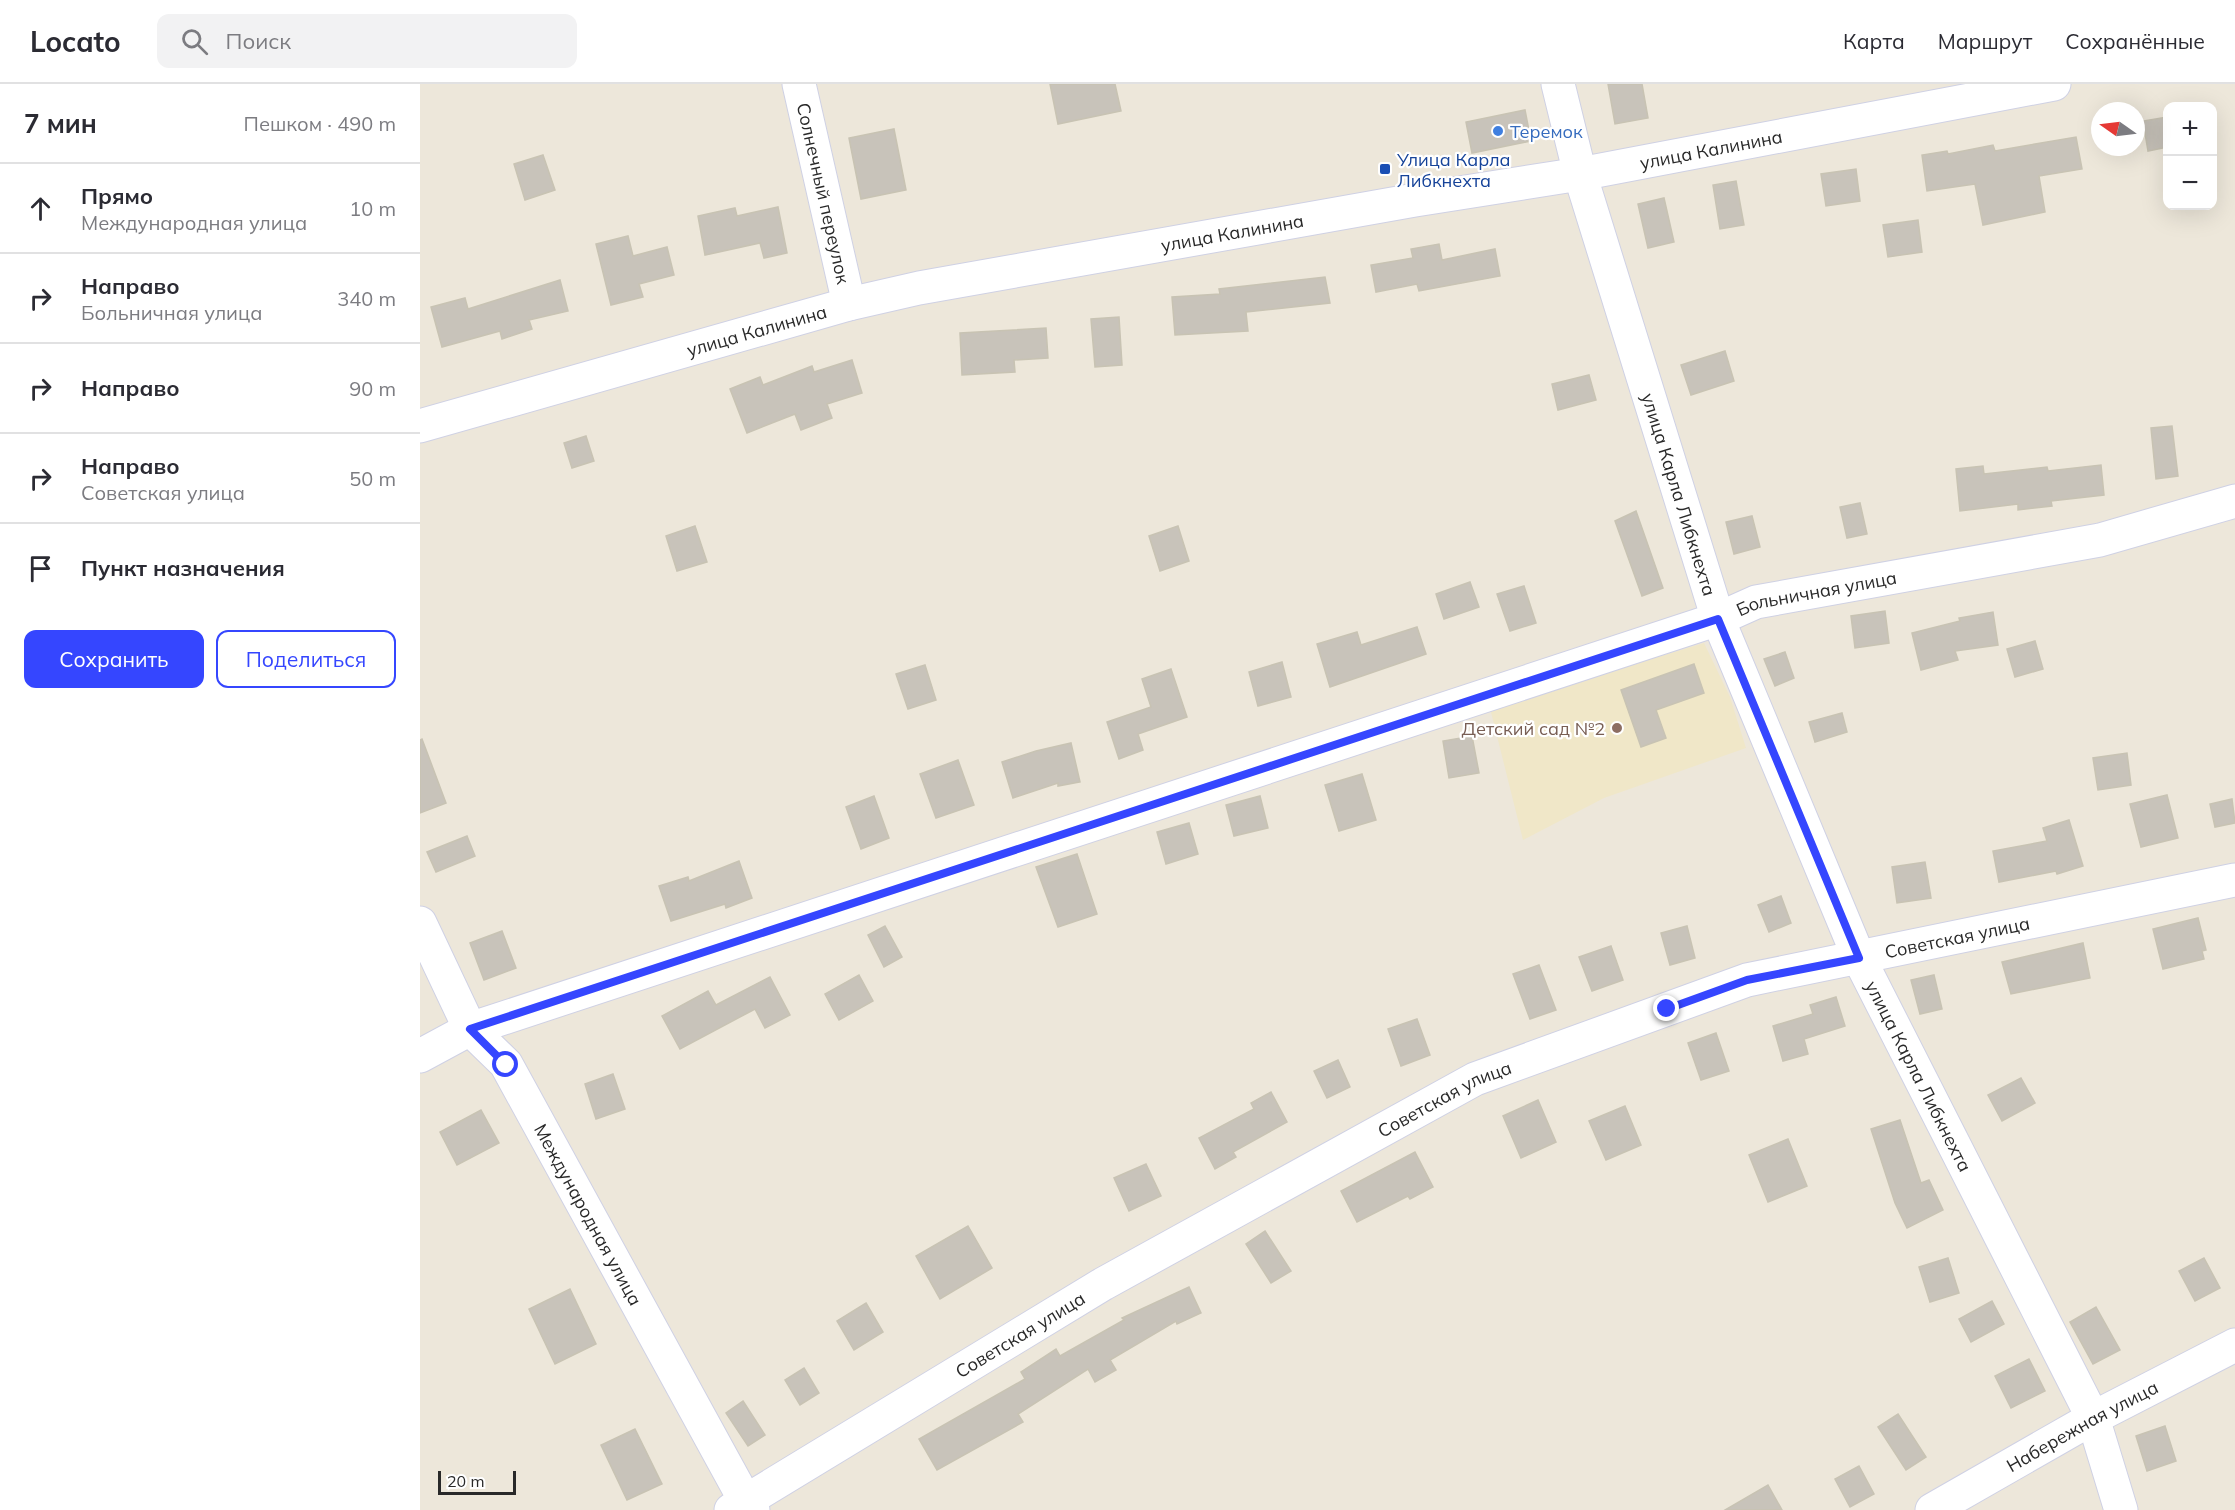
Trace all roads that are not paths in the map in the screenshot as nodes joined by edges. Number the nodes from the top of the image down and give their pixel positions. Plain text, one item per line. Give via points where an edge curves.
1 (799, 84) edge
2 (1558, 84) edge
3 (2054, 84) edge
4 (1580, 174) junction
5 (849, 304) junction
6 (420, 426) edge
7 (2235, 501) edge
8 (1718, 619) junction
9 (2235, 880) edge
10 (420, 923) edge
11 (1859, 958) junction
12 (470, 1029) junction
13 (420, 1056) edge
14 (2235, 1345) edge
15 (2093, 1418) junction
16 (744, 1507) edge
17 (1932, 1510) edge
18 (2121, 1510) edge

1 - 5 street, Солнечный переулок
2 - 4 street, улица Карла Либкнехта
3 - 4 street, улица Калинина
4 - 5 street, улица Калинина via 919,288
4 - 8 street, улица Карла Либкнехта
5 - 6 street, улица Калинина
7 - 8 street, Больничная улица via 2100,540 1756,602
8 - 11 street, улица Карла Либкнехта
8 - 12 street, Больничная улица
9 - 11 street, Советская улица
10 - 12 street, Международная улица
11 - 15 street, улица Карла Либкнехта
11 - 16 street, Советская улица via 1747,980 1475,1079 1103,1284
12 - 13 street, Больничная улица
12 - 16 street, Международная улица via 506,1065
14 - 15 street, Набережная улица
15 - 17 street, Набережная улица
15 - 18 street, улица Карла Либкнехта

